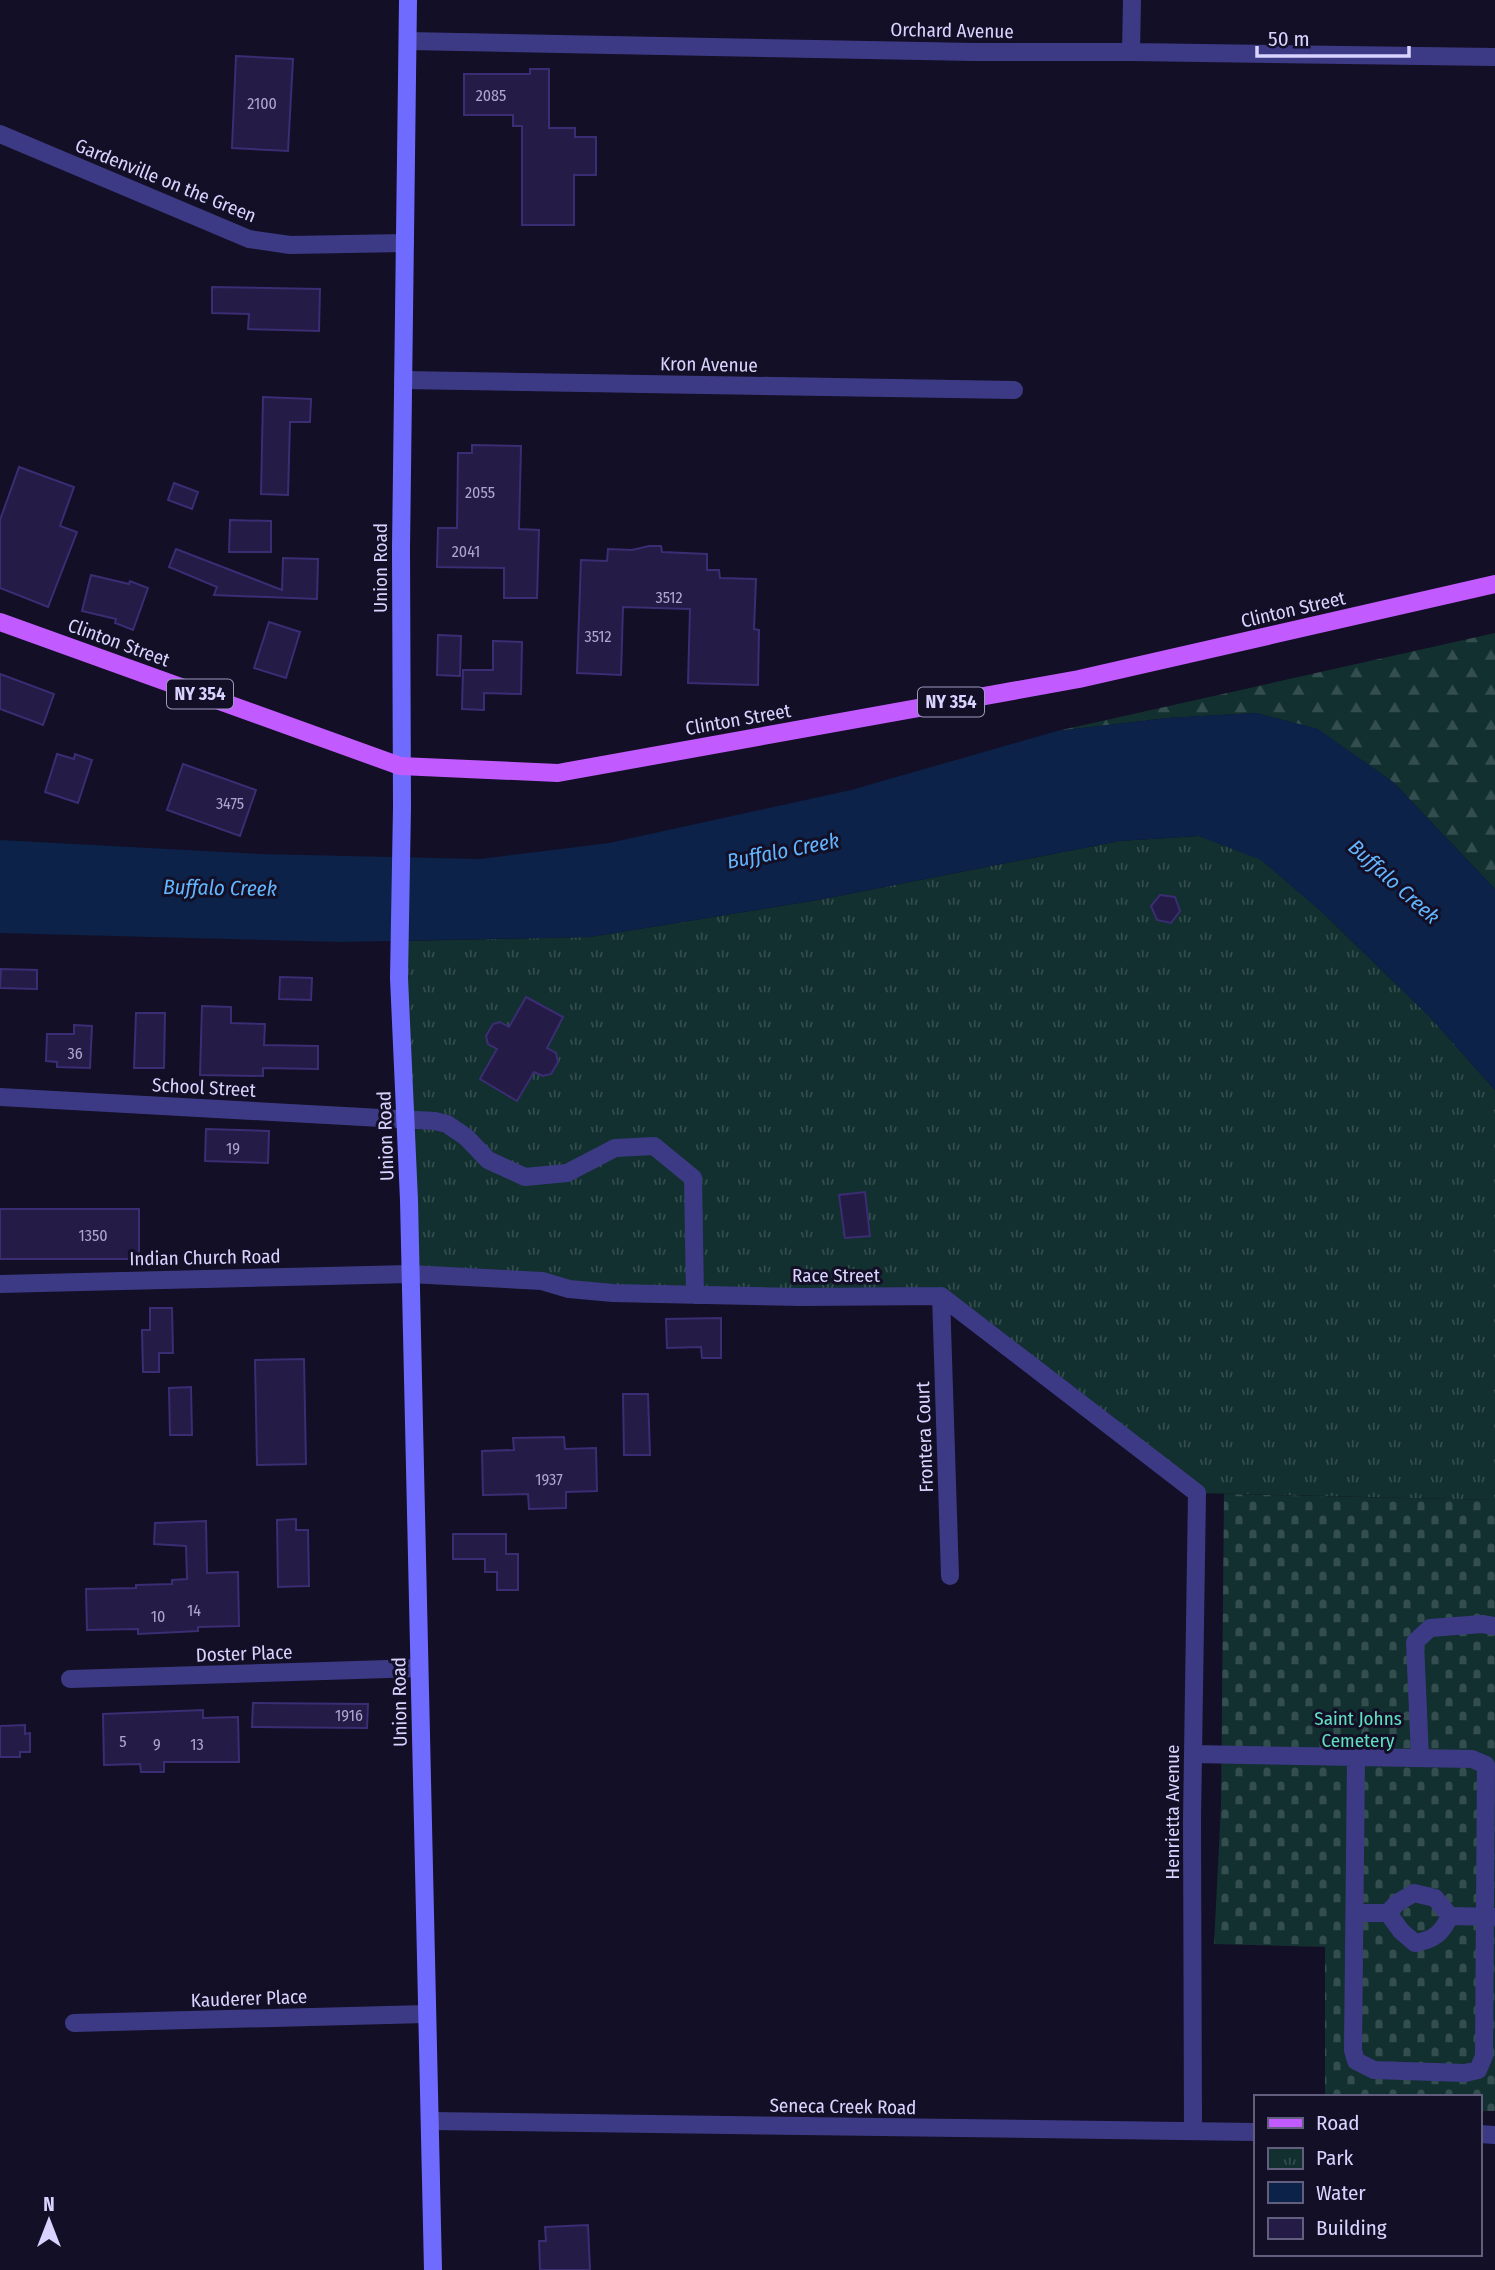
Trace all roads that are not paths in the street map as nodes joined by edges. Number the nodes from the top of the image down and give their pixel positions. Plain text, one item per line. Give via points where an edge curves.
1 (408, 0) edge
2 (1132, 0) edge
3 (408, 41) junction
4 (1131, 52) junction
5 (1495, 57) edge
6 (0, 134) edge
7 (405, 243) junction
8 (403, 380) junction
9 (1014, 390) dead end
10 (1495, 584) edge
11 (0, 622) edge
12 (400, 766) junction
13 (0, 1097) edge
14 (407, 1119) junction
15 (410, 1274) junction
16 (0, 1284) edge
17 (695, 1295) junction
18 (941, 1296) junction
19 (950, 1576) dead end
20 (1495, 1626) edge
21 (419, 1668) junction
22 (70, 1679) dead end
23 (1193, 1754) junction
24 (1356, 1757) junction
25 (1420, 1758) junction
26 (1354, 1913) junction
27 (1388, 1913) junction
28 (1450, 1916) junction
29 (1490, 1917) edge
30 (426, 2014) junction
31 (74, 2023) dead end
32 (430, 2122) junction
33 (1193, 2131) junction
34 (1254, 2132) edge
35 (433, 2270) edge

1 - 3 main road, Union Road
2 - 4 street
3 - 4 street, Orchard Avenue
3 - 7 main road, Union Road
4 - 5 street, Orchard Avenue
6 - 7 street, Gardenville on the Green via 249,239 290,245
7 - 8 main road, Union Road
8 - 9 street, Kron Avenue
8 - 12 main road, Union Road
10 - 12 main road, Clinton Street / NY 354 via 1079,679 558,774
11 - 12 main road, Clinton Street / NY 354
12 - 14 main road, Union Road via 399,978
13 - 14 street, School Street
14 - 15 main road, Union Road
14 - 17 street, School Street via 447,1124 488,1160 525,1177 567,1172 615,1148 654,1146 693,1178
15 - 16 street, Indian Church Road
15 - 17 street, Race Street via 542,1281 613,1293
15 - 21 main road, Union Road
17 - 18 street, Race Street
18 - 19 street, Frontera Court
18 - 23 street, Henrietta Avenue via 1197,1493
20 - 25 street via 1430,1628 1415,1642
21 - 22 street, Doster Place
21 - 30 main road, Union Road
23 - 24 street
23 - 33 street, Henrietta Avenue
24 - 25 street
24 - 26 street
25 - 29 street via 1472,1759 1486,1765
26 - 27 street
26 - 29 street via 1356,2061 1374,2070 1465,2073 1478,2070 1484,2056
27 - 28 street via 1414,1893 1435,1898
27 - 28 street via 1415,1943 1429,1941 1442,1931
28 - 29 street
30 - 31 street, Kauderer Place
30 - 32 main road, Union Road
32 - 33 street, Seneca Creek Road
32 - 35 main road, Union Road
33 - 34 street, Seneca Creek Road

